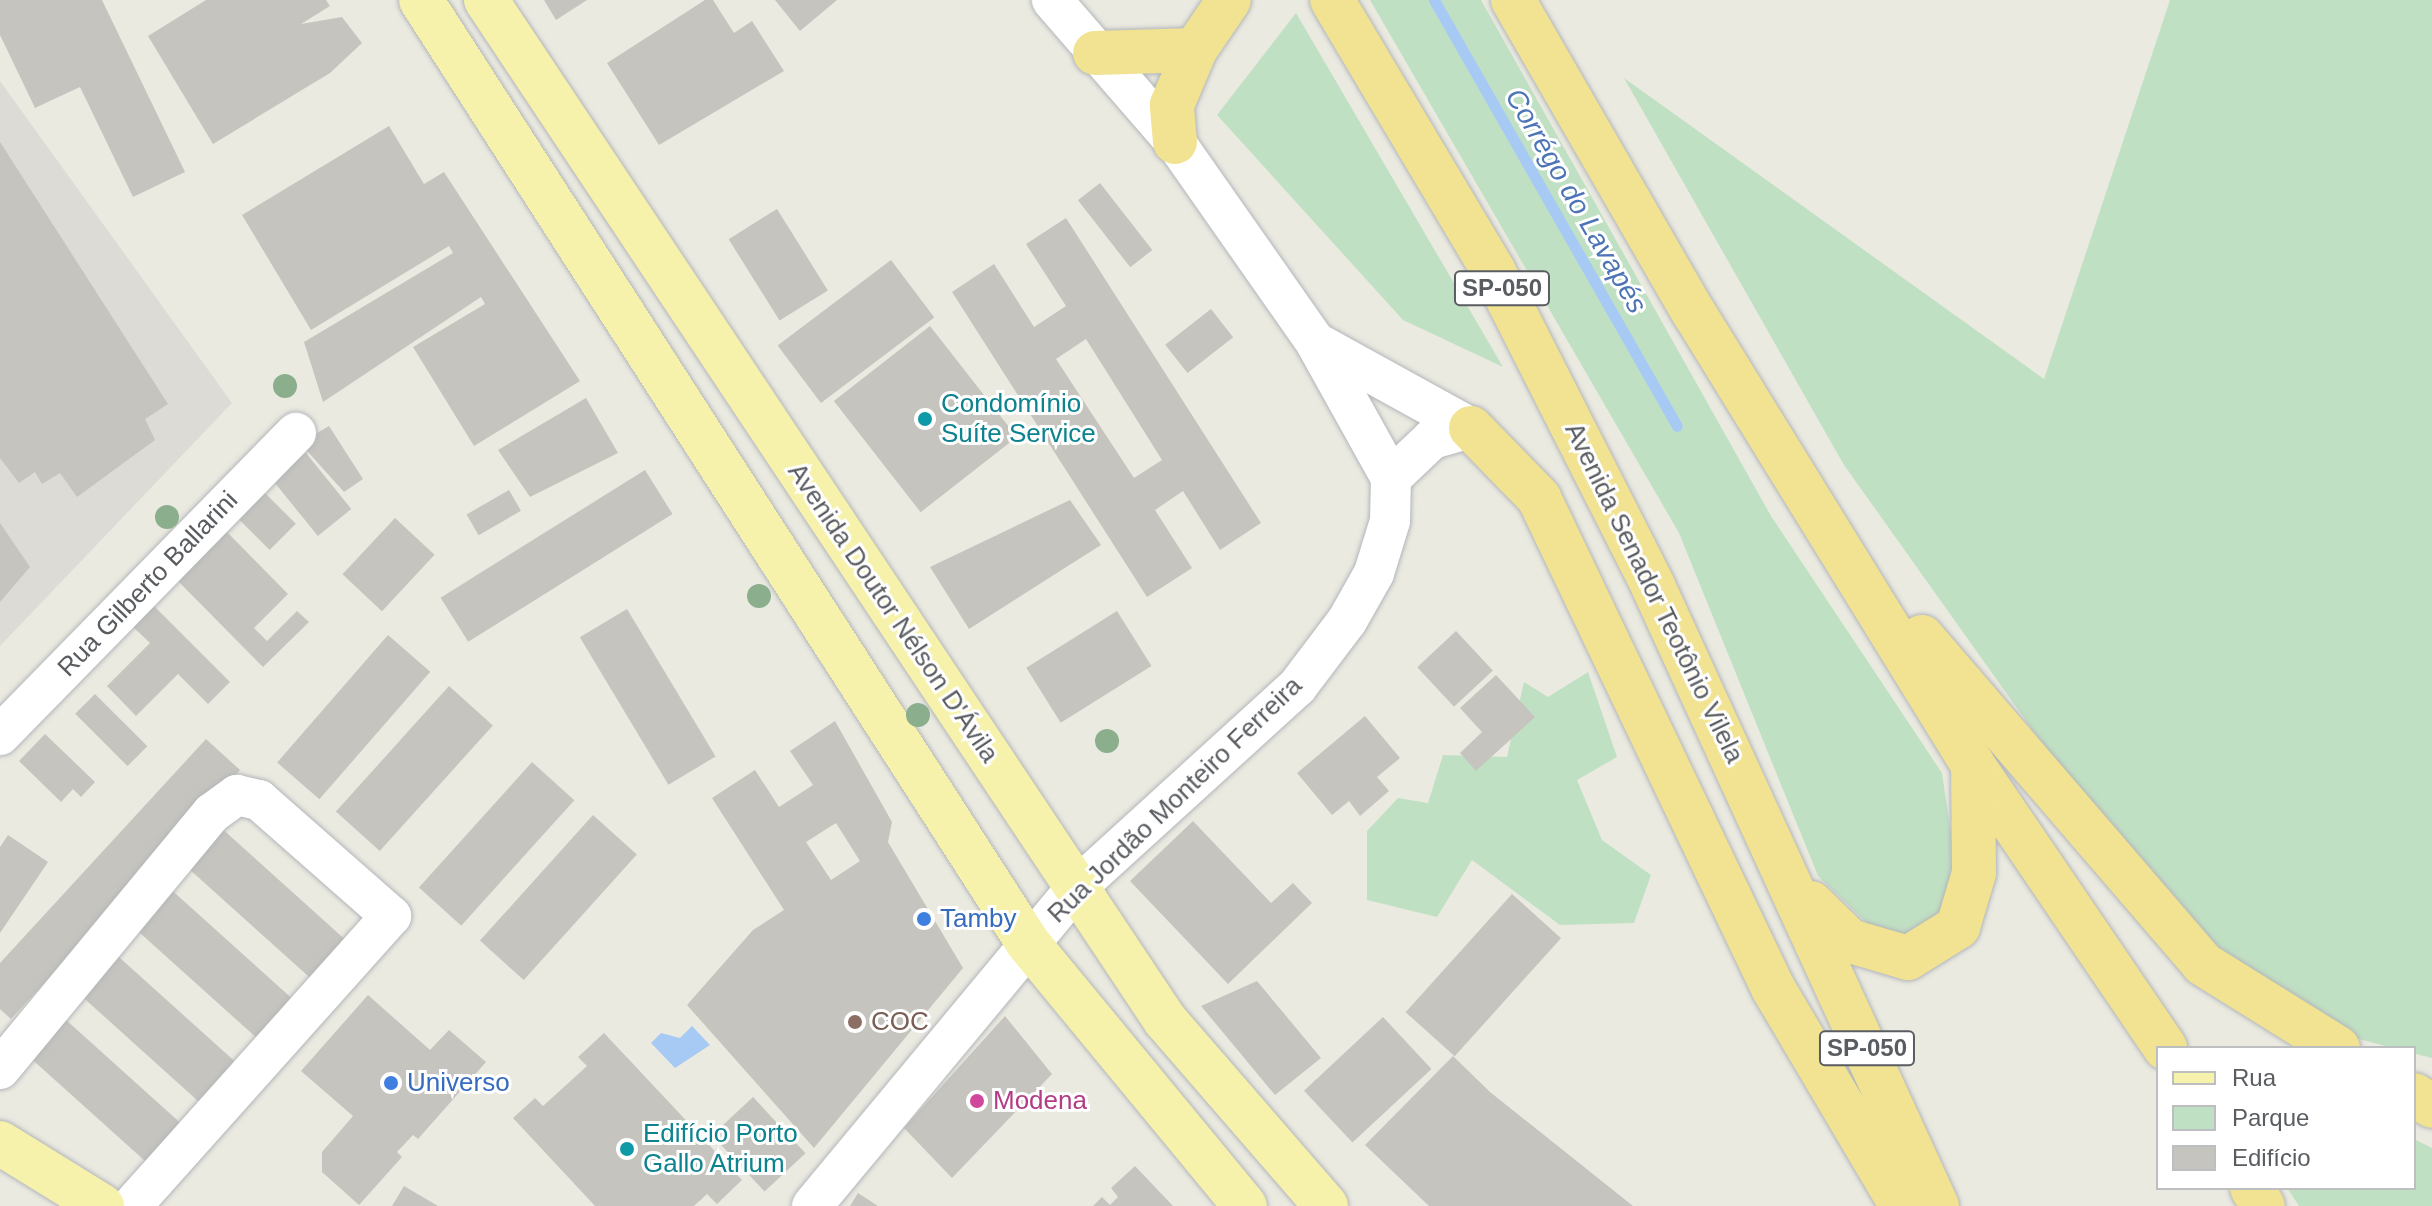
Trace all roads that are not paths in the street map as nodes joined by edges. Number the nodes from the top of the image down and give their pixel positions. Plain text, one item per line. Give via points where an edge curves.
1 (421, 0) edge
2 (486, 0) edge
3 (1052, 0) edge
4 (1229, 0) edge
5 (1332, 0) edge
6 (1513, 0) edge
7 (1195, 50) junction
8 (1095, 53) junction
9 (1175, 142) junction
10 (1316, 343) junction
11 (1471, 428) junction
12 (296, 433) dead end
13 (1391, 478) junction
14 (1810, 498) junction
15 (0, 735) edge
16 (1973, 765) junction
17 (1076, 888) junction
18 (1798, 890) junction
19 (1028, 943) junction
20 (2164, 1046) edge
21 (2335, 1046) edge
22 (0, 1069) edge
23 (0, 1143) edge
24 (102, 1206) edge
25 (132, 1206) edge
26 (812, 1206) edge
27 (1245, 1206) edge
28 (1326, 1206) edge
29 (1902, 1206) edge
30 (1937, 1206) edge

1 - 19 main road
2 - 17 main road, Avenida Doutor Nélson D'Ávila
3 - 8 street
4 - 7 highway
5 - 18 highway, Avenida Senador Teotônio Vilela / SP-050 via 1493,270
6 - 14 highway
7 - 8 highway
7 - 9 highway via 1172,105
8 - 9 street
9 - 10 street
10 - 11 street
10 - 13 street
11 - 13 street via 1432,439
11 - 29 highway via 1539,498 1773,988
12 - 15 street, Rua Gilberto Ballarini
13 - 17 street, Rua Jordão Monteiro Ferreira via 1390,521 1374,573 1339,632 1297,687
14 - 16 highway
14 - 21 highway via 2025,766 2203,964
16 - 18 highway via 1974,873 1958,927 1908,958 1850,941
16 - 20 highway
17 - 19 street, Rua Jordão Monteiro Ferreira
17 - 28 main road, Avenida Doutor Nélson D'Ávila via 1165,1020
18 - 30 highway, Avenida Senador Teotônio Vilela / SP-050
19 - 26 street, Rua Jordão Monteiro Ferreira
19 - 27 main road
22 - 25 street via 212,813 237,795 259,800 391,916
23 - 24 main road

